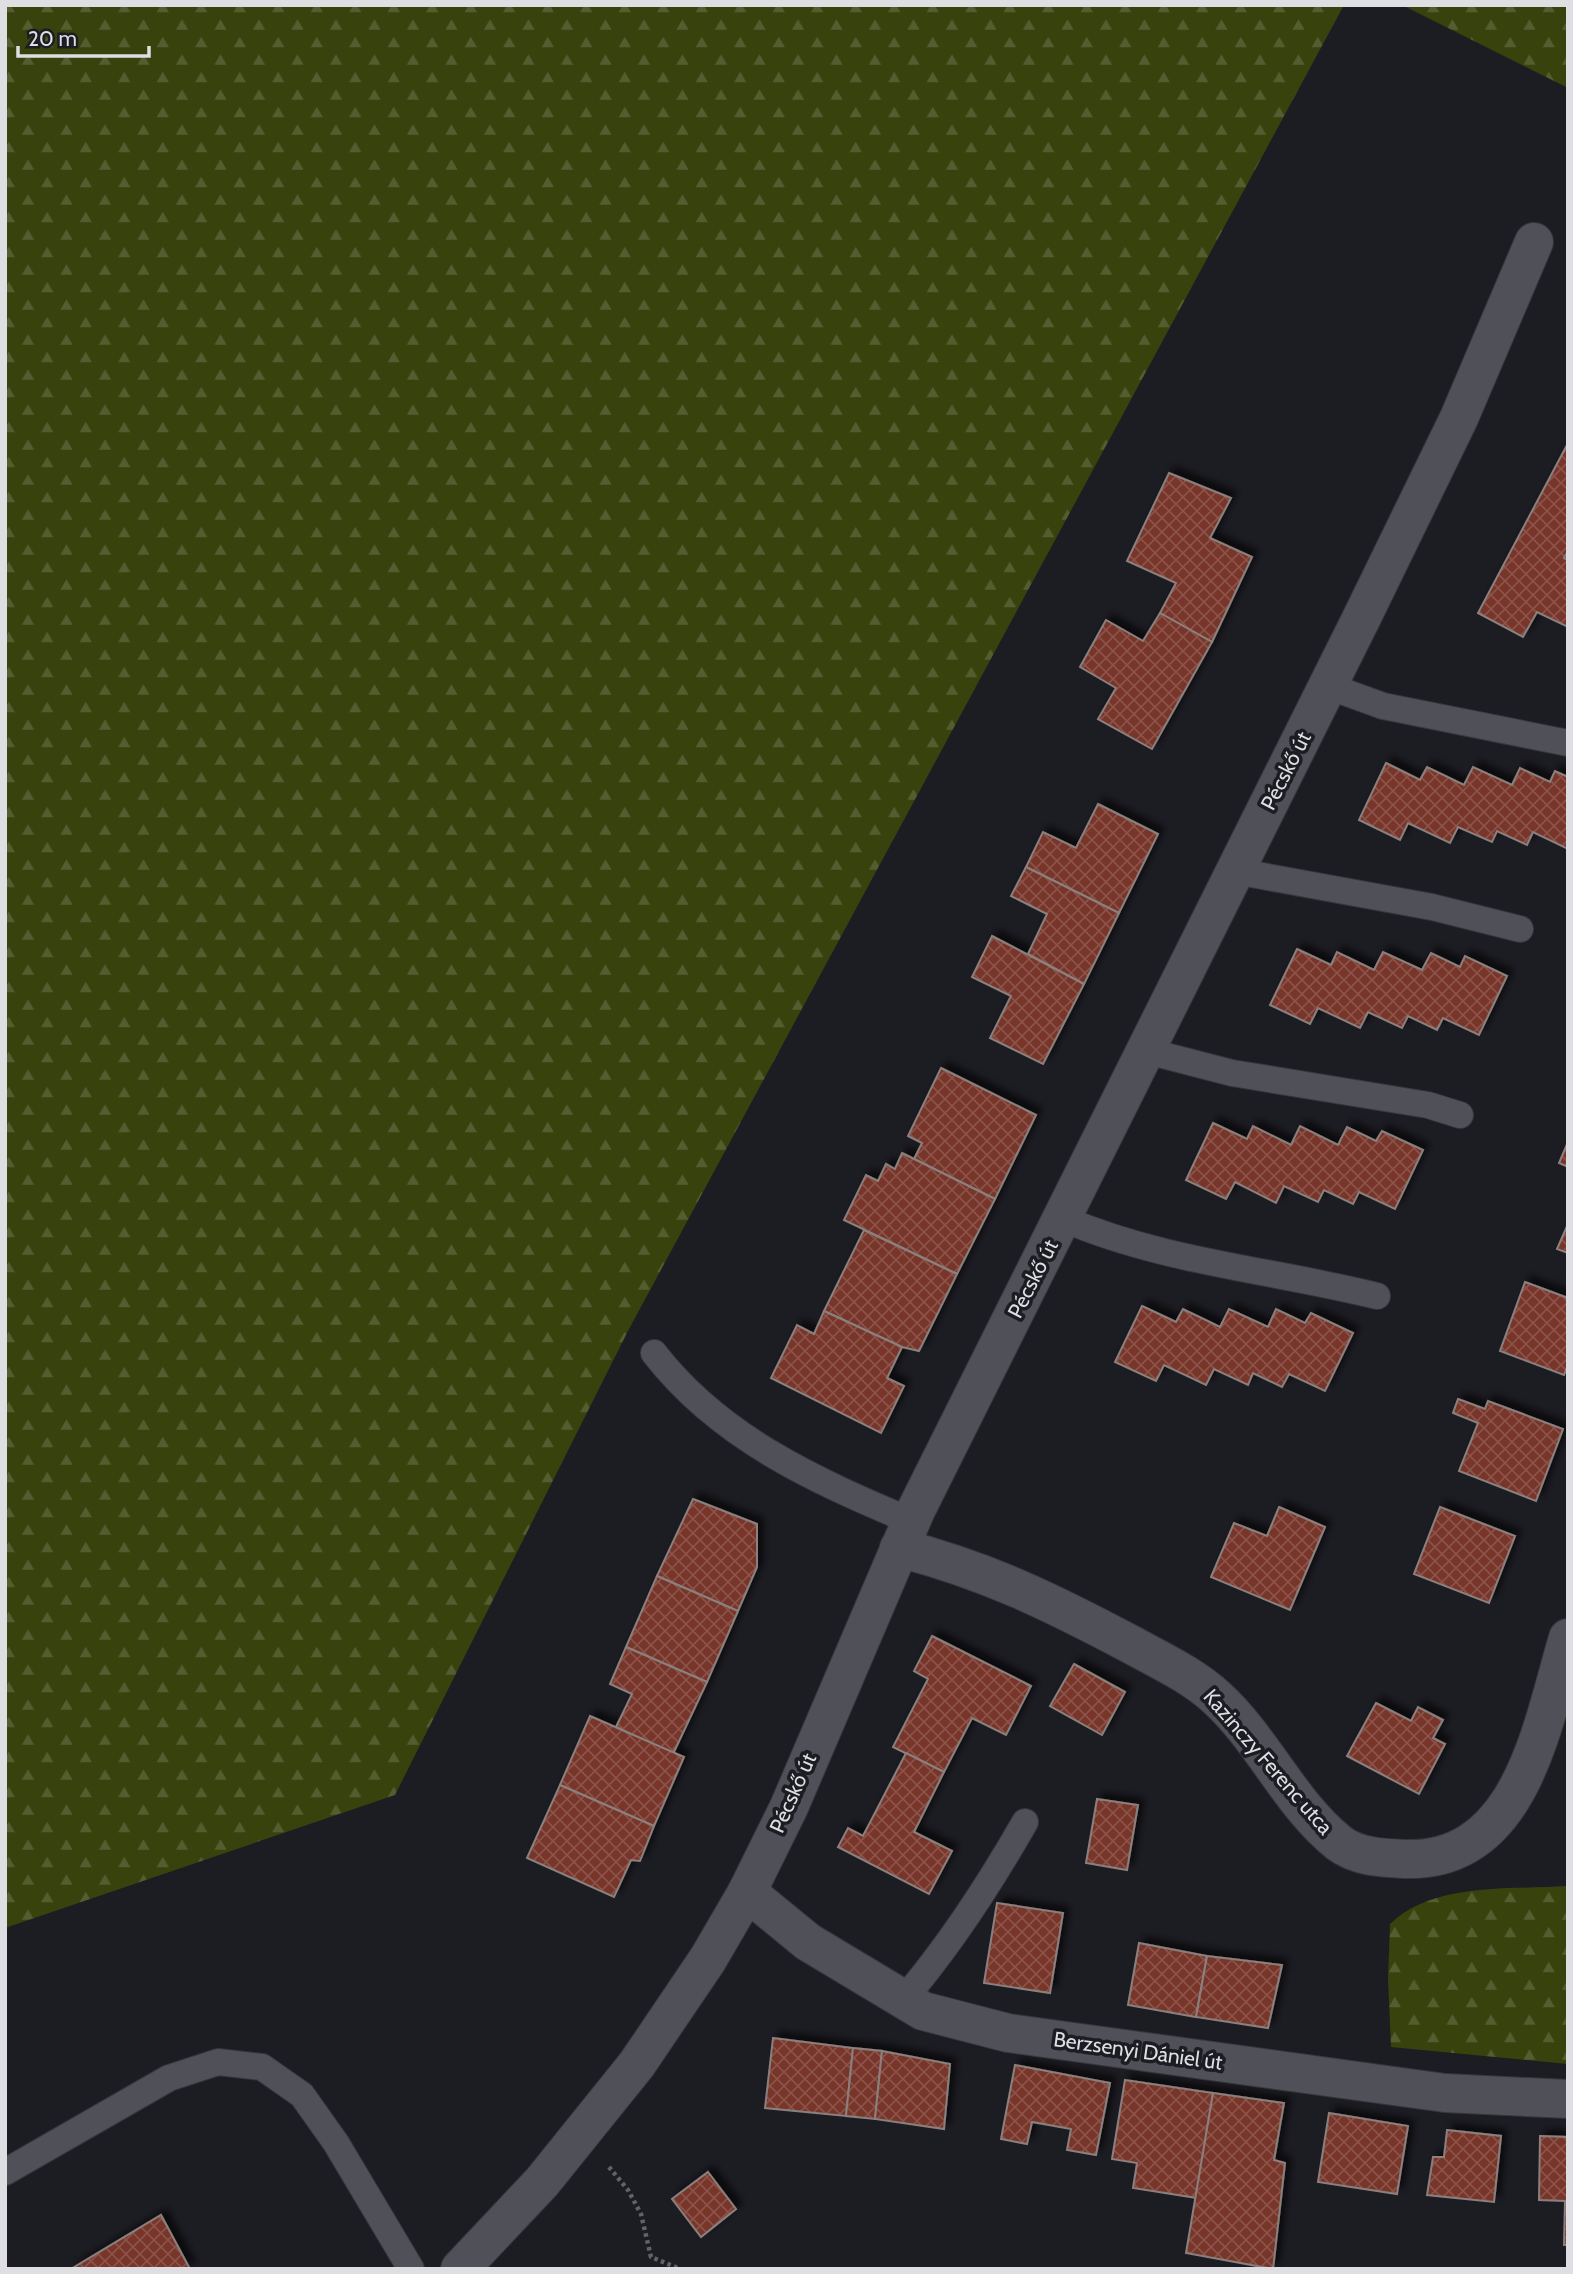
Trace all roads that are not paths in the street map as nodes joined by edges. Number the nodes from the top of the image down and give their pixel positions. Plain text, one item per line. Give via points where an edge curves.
1 (1534, 242) dead end
2 (1328, 686) junction
3 (1568, 743) edge
4 (1236, 871) junction
5 (1520, 929) dead end
6 (1147, 1051) junction
7 (1460, 1115) dead end
8 (1064, 1220) junction
9 (1377, 1296) dead end
10 (654, 1353) dead end
11 (905, 1535) junction
12 (1568, 1638) edge
13 (1026, 1822) dead end
14 (747, 1892) junction
15 (903, 2000) junction
16 (1568, 2099) edge
17 (5, 2172) edge
18 (411, 2269) edge
19 (460, 2269) edge

1 - 2 street, Pécskő út via 1458,418
2 - 3 lane via 1382,706
2 - 4 street, Pécskő út
4 - 5 lane
4 - 6 street, Pécskő út
6 - 7 lane via 1232,1073 1428,1105
6 - 8 street, Pécskő út
8 - 9 lane via 1163,1252
8 - 11 street, Pécskő út
10 - 11 lane via 674,1378 737,1434
11 - 12 street, Kazinczy Ferenc utca via 955,1562 1065,1608 1187,1674 1218,1698 1324,1830 1350,1851 1391,1858 1445,1855 1483,1833 1507,1806 1521,1785 1542,1730
11 - 14 street, Pécskő út via 789,1807
13 - 15 lane via 981,1900
14 - 15 street, Berzsenyi Dániel út via 808,1942
14 - 19 street, Pécskő út via 637,2064 542,2182
15 - 16 street, Berzsenyi Dániel út via 923,2011 1021,2035 1445,2093
17 - 18 lane via 169,2078 218,2062 262,2067 302,2095

